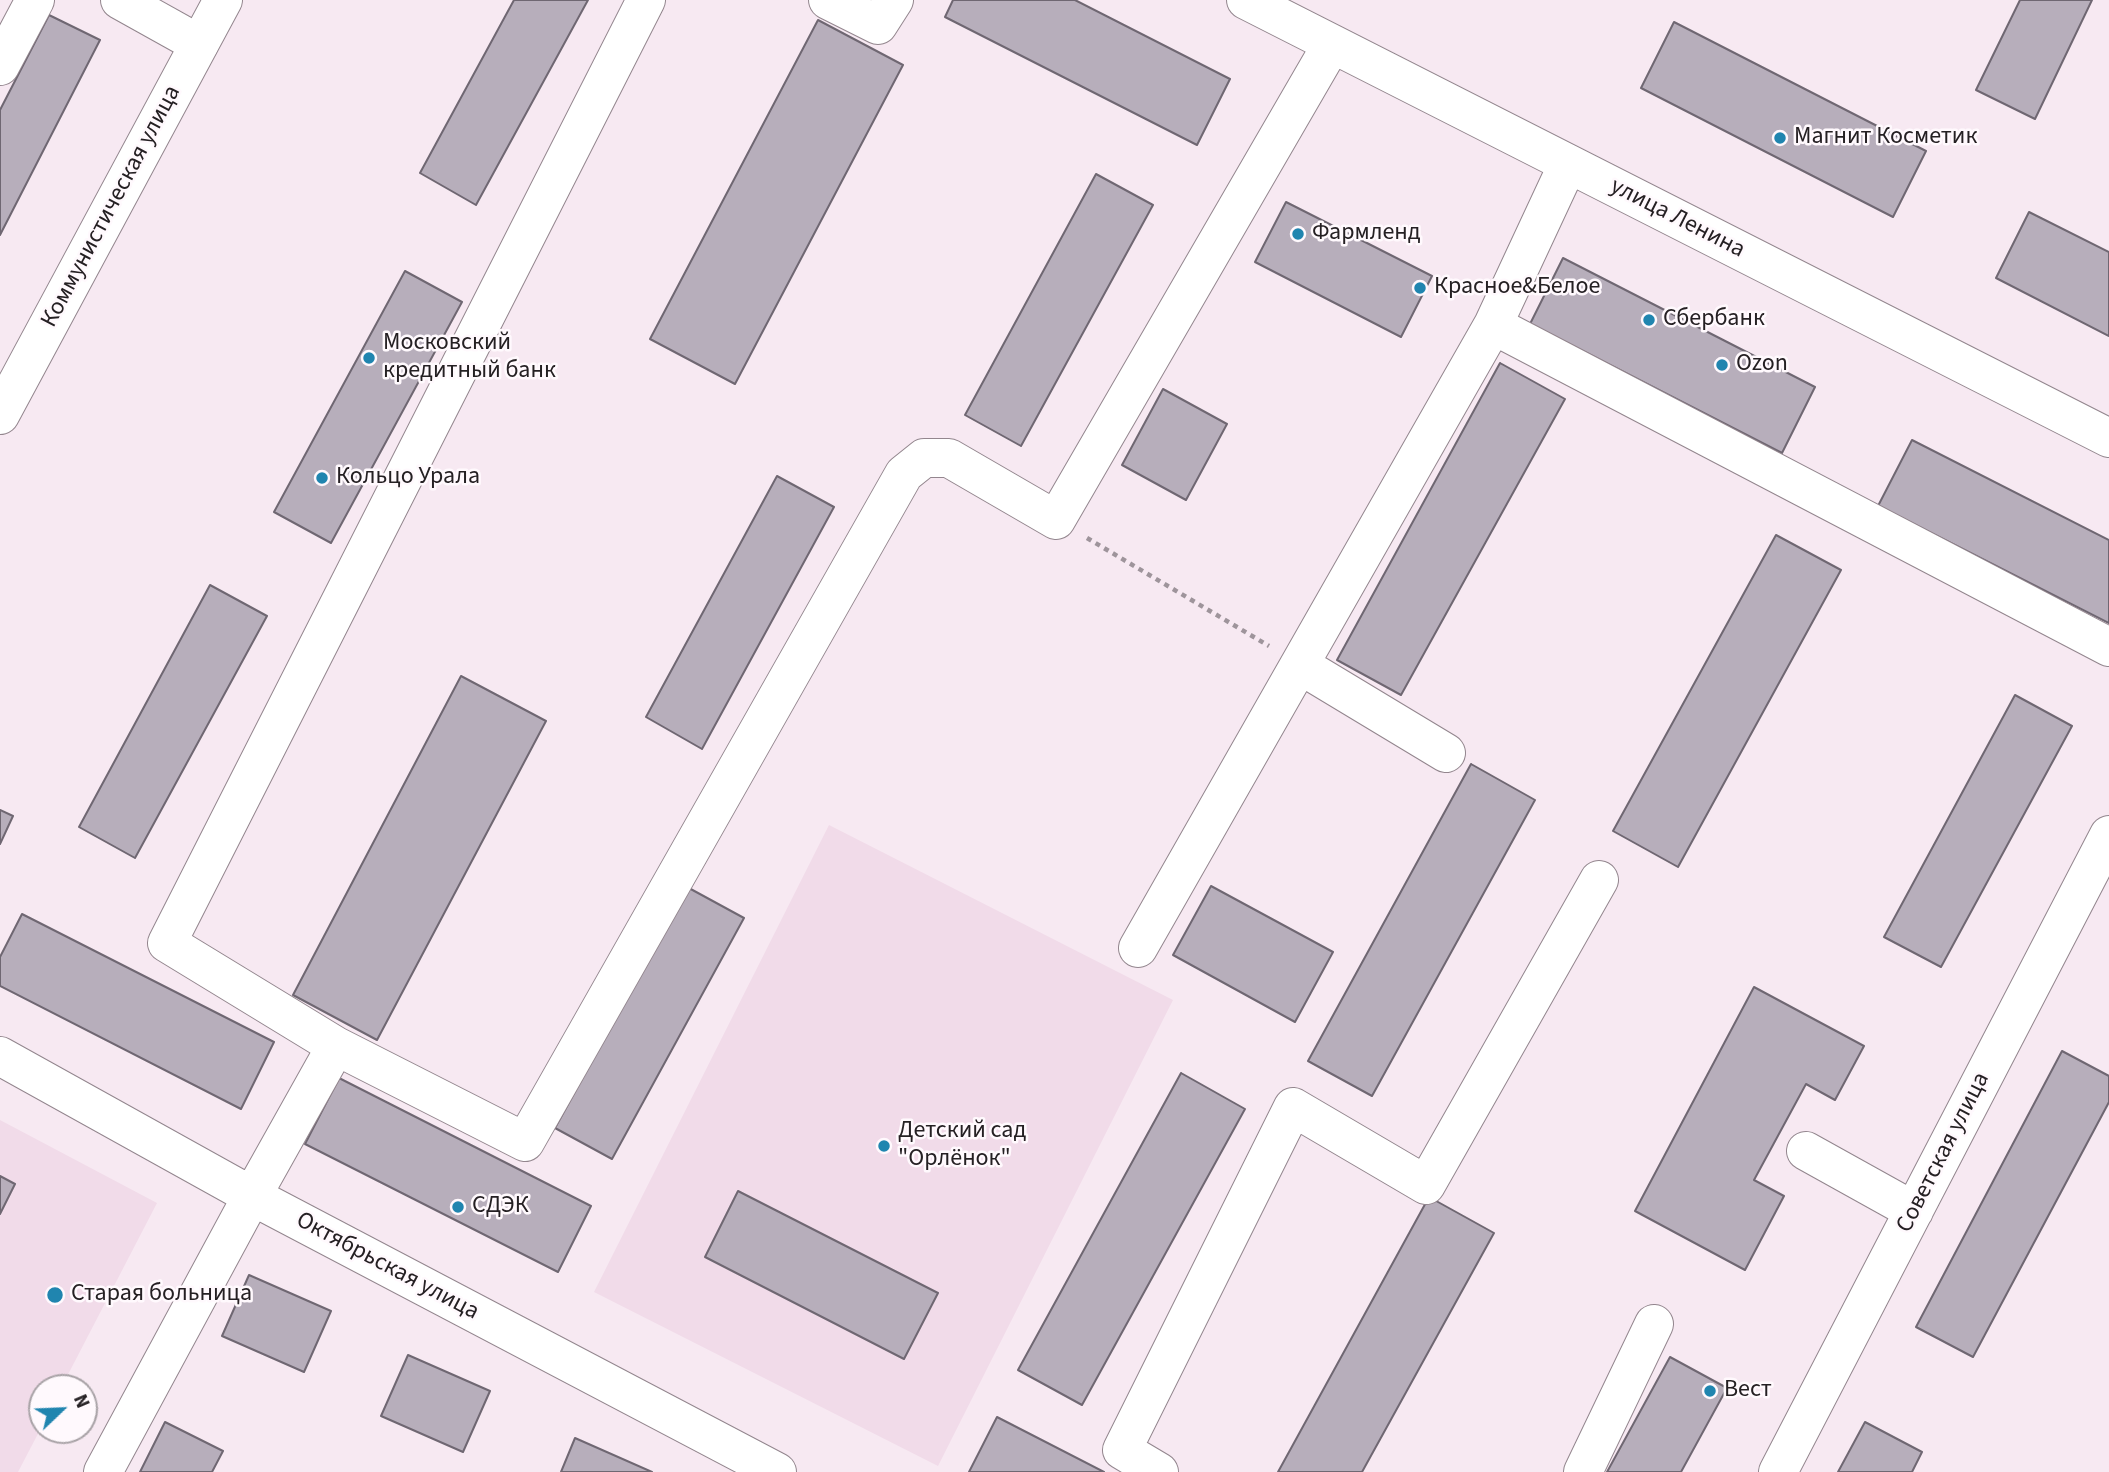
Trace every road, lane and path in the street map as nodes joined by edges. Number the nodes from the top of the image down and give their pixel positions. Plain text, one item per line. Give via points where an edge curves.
1 (35, 0) edge
2 (120, 0) edge
3 (223, 0) edge
4 (646, 0) edge
5 (828, 0) edge
6 (894, 0) edge
7 (1246, 0) edge
8 (200, 44) junction
9 (1332, 44) junction
10 (0, 66) edge
11 (1568, 164) junction
12 (1493, 325) junction
13 (0, 415) edge
14 (2109, 438) edge
15 (1056, 520) junction
16 (2109, 647) edge
17 (1300, 665) junction
18 (1446, 753) dead end
19 (2109, 835) edge
20 (1599, 880) dead end
21 (1138, 948) dead end
22 (336, 1046) junction
23 (0, 1056) edge
24 (1805, 1151) dead end
25 (252, 1196) junction
26 (1914, 1211) junction
27 (1654, 1324) dead end
28 (103, 1472) edge
29 (777, 1472) edge
30 (1159, 1472) edge
31 (1583, 1472) edge
32 (1779, 1472) edge

1 - 10 street
2 - 8 street
3 - 8 street, Коммунистическая улица
4 - 22 street via 167,943
5 - 6 street via 878,25
7 - 9 street, улица Ленина
8 - 13 street, Коммунистическая улица
9 - 11 street, улица Ленина
9 - 15 street
11 - 12 street
11 - 14 street, улица Ленина
12 - 16 street
12 - 17 street
15 - 17 path
15 - 22 street via 949,458 924,458 904,474 525,1142
17 - 18 street
17 - 21 street
19 - 26 street, Советская улица
20 - 30 street via 1426,1185 1293,1107 1122,1450
22 - 25 street
23 - 25 street, Октябрьская улица
24 - 26 street
25 - 28 street
25 - 29 street, Октябрьская улица
26 - 32 street, Советская улица
27 - 31 street

